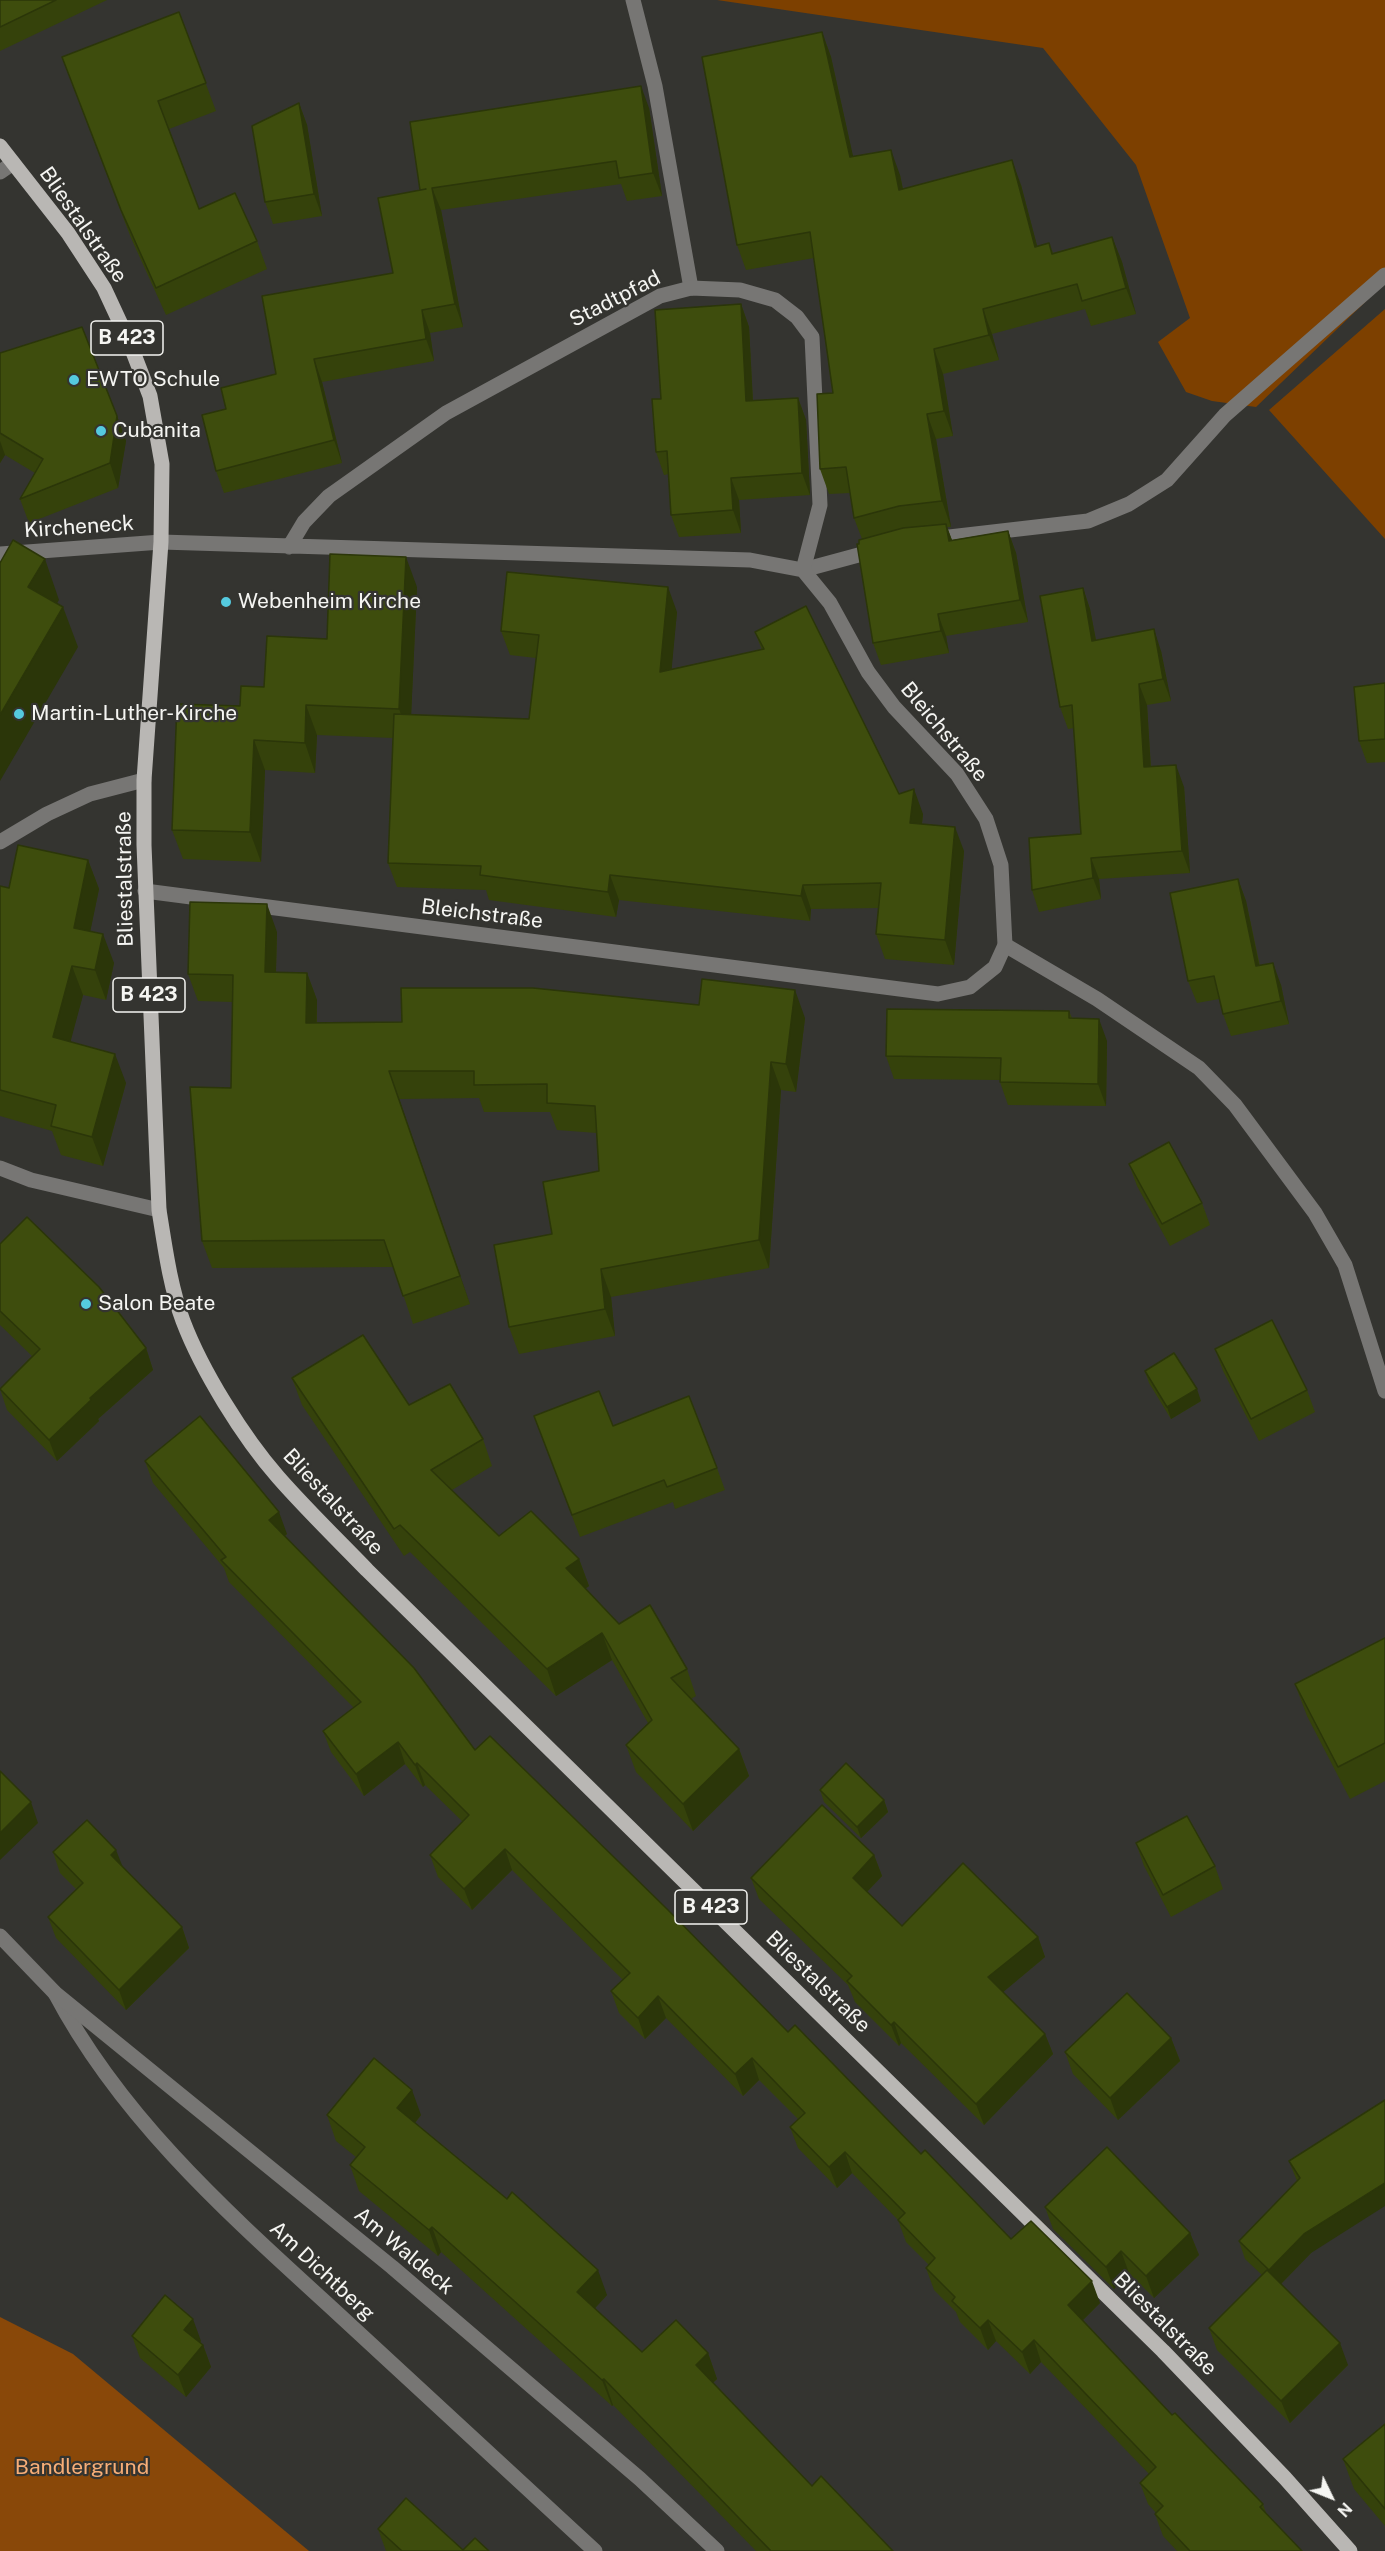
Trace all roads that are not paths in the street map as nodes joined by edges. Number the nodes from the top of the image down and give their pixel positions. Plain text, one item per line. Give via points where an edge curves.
1 (633, 0) edge
2 (0, 146) edge
3 (14, 163) junction
4 (0, 172) edge
5 (1385, 275) edge
6 (691, 288) junction
7 (920, 540) edge
8 (161, 542) junction
9 (289, 547) junction
10 (888, 547) edge
11 (0, 554) edge
12 (803, 570) junction
13 (144, 780) junction
14 (0, 842) edge
15 (145, 891) junction
16 (1005, 945) junction
17 (0, 1167) edge
18 (159, 1210) junction
19 (1385, 1391) edge
20 (0, 1936) edge
21 (55, 1993) junction
22 (595, 2551) edge
23 (717, 2551) edge
24 (1350, 2551) edge

1 - 6 street via 655,86
2 - 3 main road, Bliestalstraße / B 423
3 - 4 street
3 - 8 main road, Bliestalstraße / B 423 via 104,288 130,344 150,396 162,464
5 - 7 street via 1225,415 1167,480 1129,504 1088,521
6 - 9 street, Stadtpfad via 660,296 446,413 329,496 304,522
6 - 12 street, Stadtpfad via 740,290 775,300 812,337 820,505
8 - 9 street
8 - 11 street, Kircheneck
8 - 13 main road, Bliestalstraße / B 423
9 - 12 street via 750,560
10 - 12 street
12 - 16 street, Bleichstraße via 830,603 868,672 894,707 957,774 986,819 1001,865
13 - 14 street via 90,794
13 - 15 main road, Bliestalstraße / B 423
15 - 16 street, Bleichstraße via 938,994 970,987 995,967
15 - 18 main road, Bliestalstraße / B 423
16 - 19 street via 1097,999 1199,1068 1235,1105 1315,1213 1345,1265
17 - 18 street via 31,1180
18 - 24 main road, Bliestalstraße / B 423 via 183,1321 210,1377 278,1476 367,1570 1163,2350
20 - 21 street
21 - 22 street, Am Dichtberg via 77,2035 131,2108 212,2198
21 - 23 street, Am Waldeck via 392,2267 640,2479

